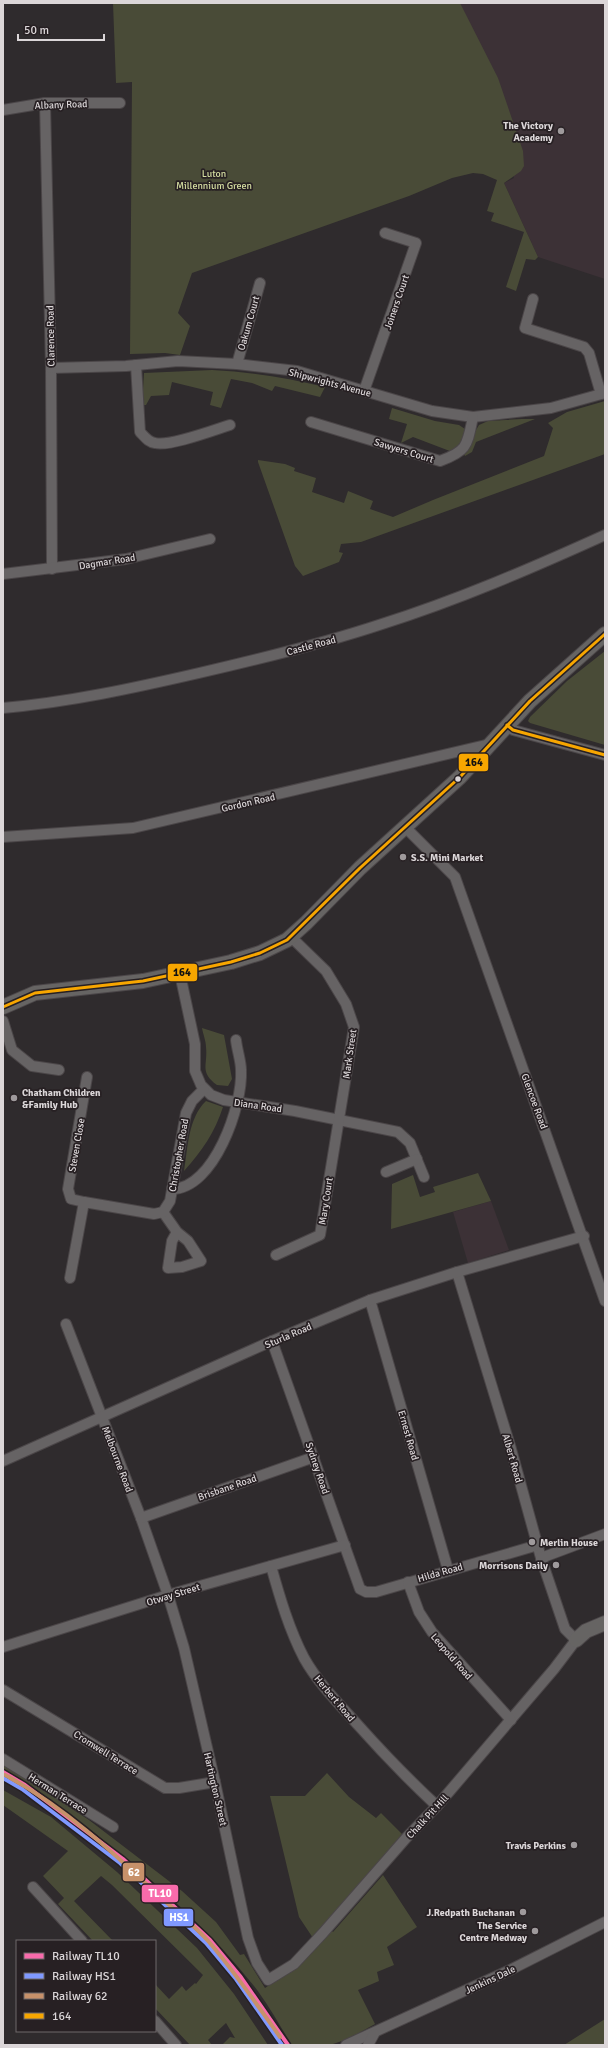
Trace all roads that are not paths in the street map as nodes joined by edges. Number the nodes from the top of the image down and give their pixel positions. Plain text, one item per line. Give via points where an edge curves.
1 (45, 102) junction
2 (120, 102) dead end
3 (3, 110) edge
4 (385, 233) dead end
5 (260, 283) dead end
6 (533, 299) dead end
7 (237, 364) junction
8 (136, 365) junction
9 (51, 368) junction
10 (364, 391) junction
11 (603, 393) edge
12 (473, 417) junction
13 (311, 422) dead end
14 (230, 425) dead end
15 (605, 535) edge
16 (210, 539) dead end
17 (52, 568) junction
18 (3, 574) edge
19 (605, 634) edge
20 (3, 708) edge
21 (507, 725) junction
22 (490, 744) junction
23 (605, 755) edge
24 (405, 827) junction
25 (3, 836) edge
26 (291, 937) junction
27 (180, 974) junction
28 (3, 1007) edge
29 (3, 1021) edge
30 (236, 1040) dead end
31 (59, 1070) dead end
32 (87, 1077) dead end
33 (204, 1089) junction
34 (238, 1103) junction
35 (338, 1120) junction
36 (417, 1159) junction
37 (386, 1172) dead end
38 (424, 1177) dead end
39 (172, 1189) junction
40 (84, 1202) junction
41 (163, 1212) junction
42 (177, 1232) dead end
43 (584, 1236) junction
44 (276, 1255) dead end
45 (457, 1272) junction
46 (70, 1278) dead end
47 (370, 1300) junction
48 (605, 1301) edge
49 (66, 1324) dead end
50 (272, 1342) junction
51 (102, 1416) junction
52 (314, 1457) junction
53 (3, 1461) edge
54 (141, 1518) junction
55 (605, 1534) edge
56 (345, 1545) junction
57 (538, 1545) junction
58 (541, 1558) junction
59 (271, 1566) junction
60 (448, 1570) junction
61 (408, 1582) junction
62 (366, 1592) joint
63 (168, 1595) junction
64 (605, 1623) edge
65 (576, 1640) junction
66 (3, 1647) edge
67 (3, 1690) edge
68 (511, 1720) junction
69 (3, 1759) edge
70 (215, 1782) junction
71 (437, 1806) junction
72 (113, 1826) dead end
73 (33, 1887) dead end
74 (605, 1922) edge
75 (81, 1940) edge
76 (268, 1980) joint
77 (156, 2022) edge
78 (374, 2034) junction
79 (176, 2045) edge
80 (346, 2045) edge
81 (368, 2045) edge

1 - 2 street, Albany Road
1 - 3 street, Albany Road
1 - 9 street, Clarence Road
4 - 10 street, Joiners Court via 416,243
5 - 7 street, Oakum Court
6 - 11 street via 524,328 584,347 589,353
7 - 8 street, Shipwrights Avenue via 178,361
7 - 10 street, Shipwrights Avenue via 297,371
8 - 9 street, Shipwrights Avenue
8 - 14 street via 140,432 147,440 156,444 175,441
9 - 17 street, Clarence Road
10 - 12 street, Shipwrights Avenue via 432,410
11 - 12 street, Shipwrights Avenue via 551,408
12 - 13 street, Sawyers Court via 465,445 457,455 440,461
15 - 20 street, Castle Road via 540,564 432,606 327,641 136,688 49,704
16 - 17 street, Dagmar Road via 126,559
17 - 18 street, Dagmar Road
19 - 21 street via 557,675
21 - 22 street
21 - 23 street via 513,730
22 - 24 street via 460,777
22 - 25 street, Gordon Road via 133,828
24 - 26 street via 350,877
24 - 43 street, Glencoe Road via 455,877
26 - 27 street via 254,955
26 - 35 street, Mark Street via 326,971 346,1004 354,1027
27 - 28 street via 128,983 41,992
27 - 33 street via 195,1044 195,1071
29 - 31 street via 12,1050 32,1066
30 - 34 street via 242,1070
32 - 40 street, Steven Close via 68,1189 71,1199
33 - 34 street, Diana Road via 214,1097
33 - 39 street, Christopher Road via 186,1110
34 - 35 street, Diana Road
34 - 39 street via 223,1142 208,1167 189,1185 181,1189
35 - 36 street, Diana Road via 398,1132 410,1143
35 - 44 street, Mary Court via 320,1235
36 - 37 street
36 - 38 street, Diana Road
39 - 41 street, Christopher Road via 169,1203
40 - 41 street via 154,1214
40 - 46 street
41 - 42 street
43 - 45 street, Sturla Road
43 - 48 street, Glencoe Road
45 - 47 street, Sturla Road
45 - 57 street, Albert Road
47 - 50 street, Sturla Road
47 - 60 street, Ernest Road
49 - 51 street, Melbourne Road
50 - 51 street, Sturla Road
50 - 52 street, Sydney Road
51 - 53 street, Sturla Road
51 - 54 street, Melbourne Road
52 - 54 street, Brisbane Road
52 - 56 street, Sydney Road
54 - 63 street, Melbourne Road
55 - 58 street
56 - 59 street, Otway Street
56 - 62 street, Sydney Road via 360,1589
57 - 58 street, Albert Road
57 - 60 street, Hilda Road
58 - 65 street, Albert Road via 565,1629
59 - 63 street, Otway Street
59 - 71 street, Herbert Road via 286,1617 313,1671 339,1705 396,1767
60 - 61 street, Hilda Road
61 - 62 street, Hilda Road via 376,1592
61 - 68 street, Leopold Road via 419,1612 432,1632
63 - 66 street, Otway Street
63 - 70 street, Hartington Street via 184,1648
64 - 65 street via 586,1631
65 - 68 street, Chalk Pit Hill
67 - 70 street, Cromwell Terrace via 165,1788
68 - 71 street, Chalk Pit Hill
69 - 72 street, Herman Terrace
70 - 76 street, Hartington Street via 248,1938 257,1963
71 - 76 street, Chalk Pit Hill via 294,1964
73 - 75 street
74 - 78 street, Jenkins Dale
77 - 79 street
78 - 80 street, Jenkins Dale via 365,2035
78 - 81 street

